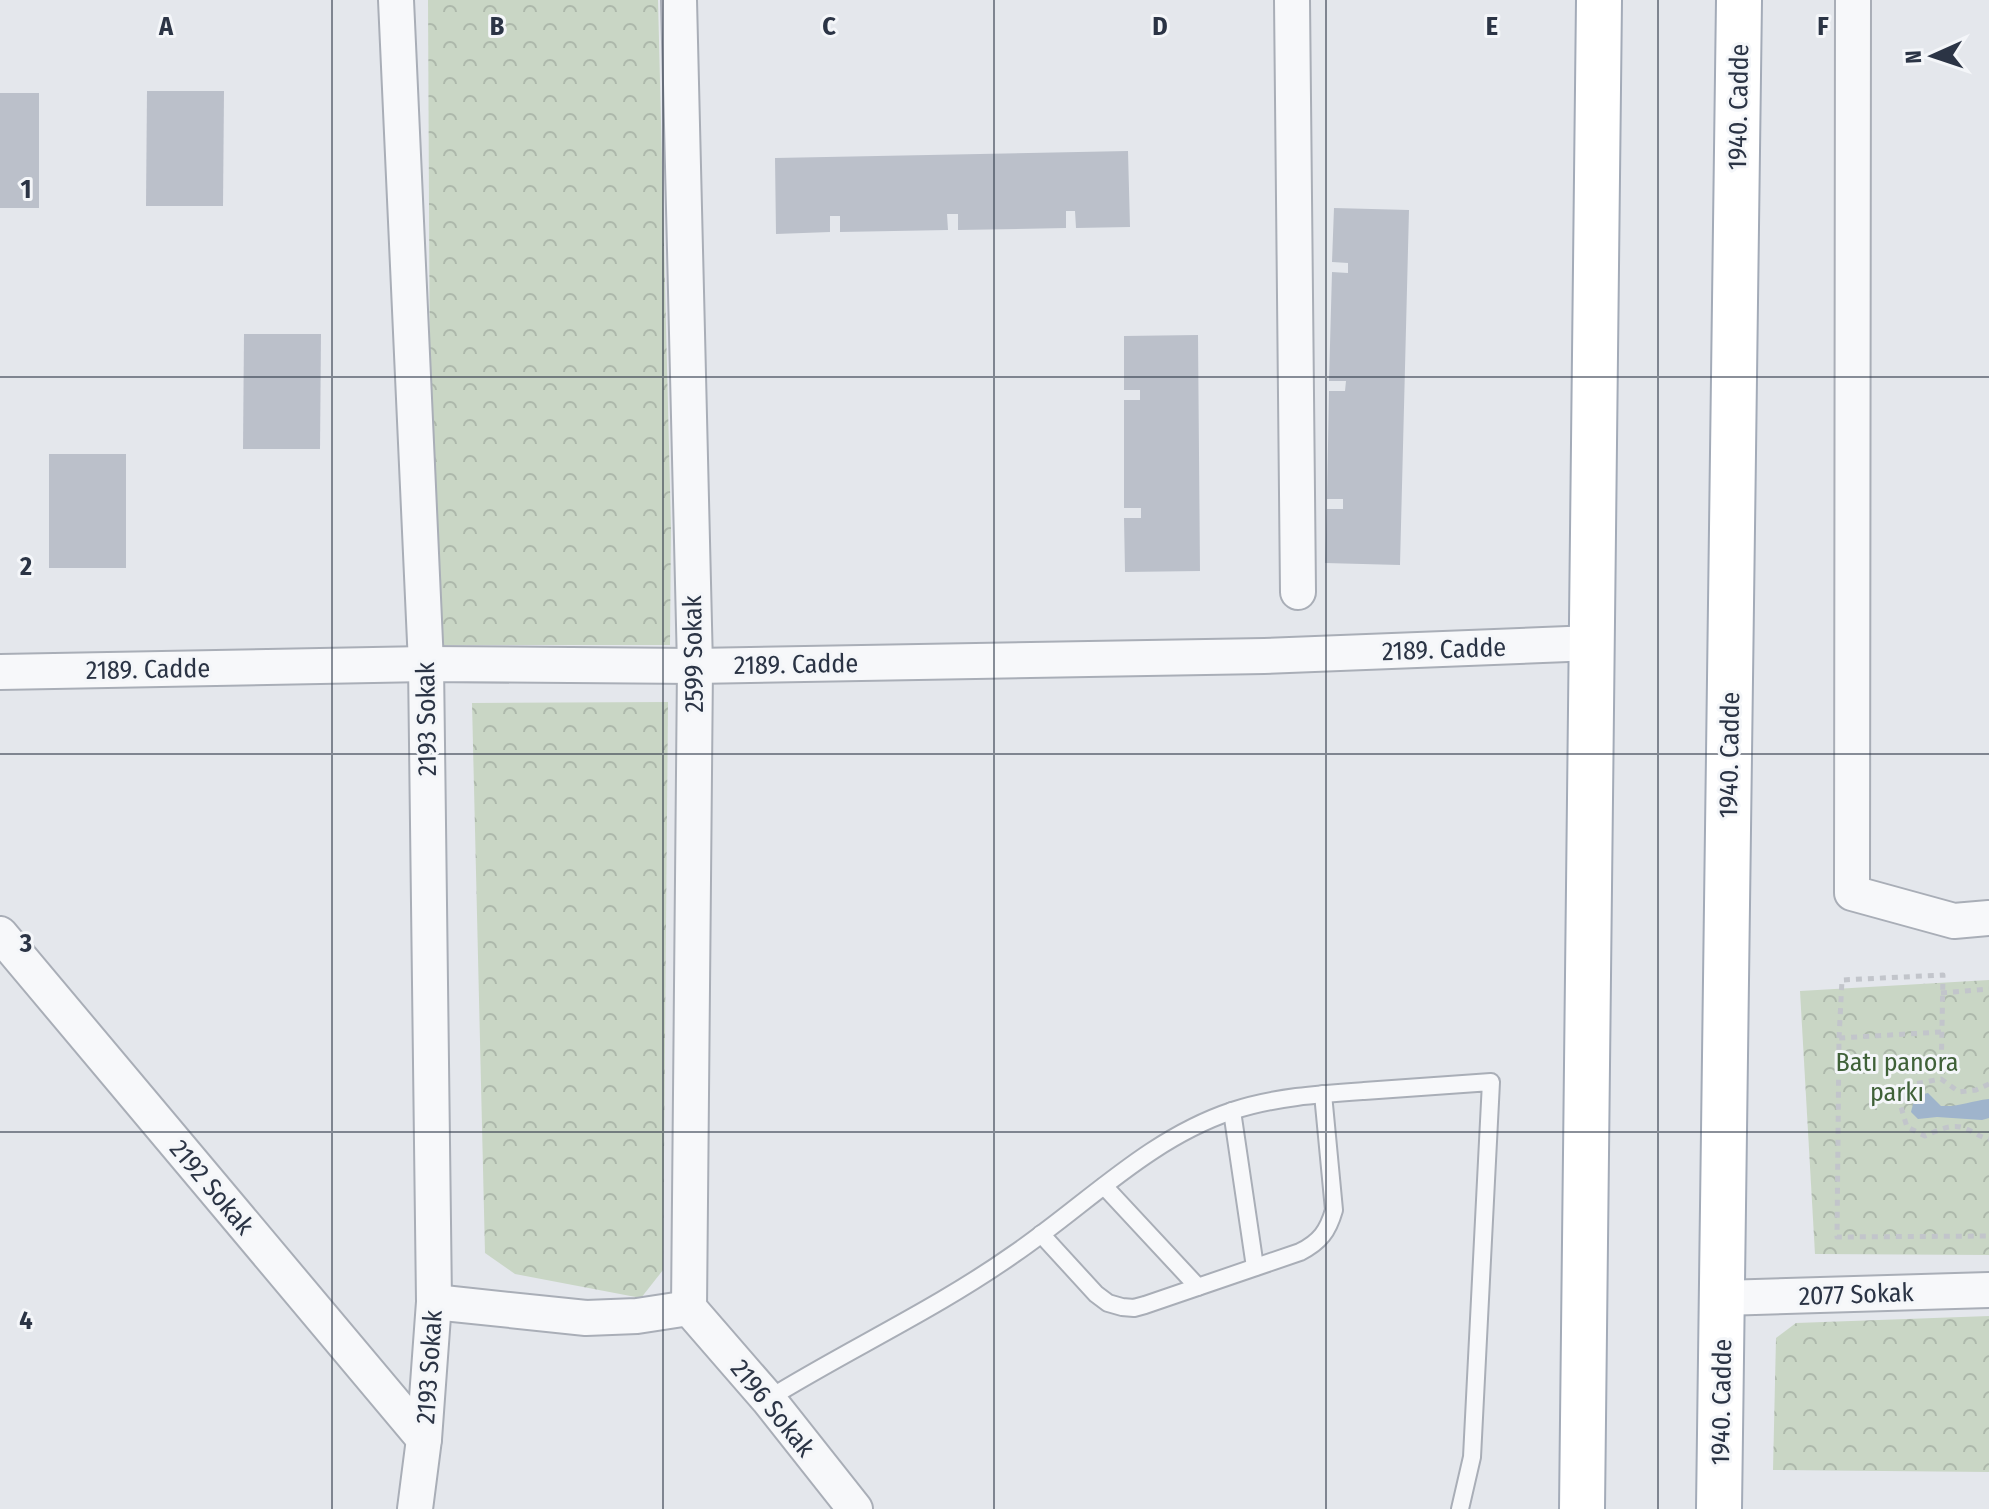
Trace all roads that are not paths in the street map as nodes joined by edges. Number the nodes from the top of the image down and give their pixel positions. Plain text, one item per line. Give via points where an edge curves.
1 (396, 0) edge
2 (679, 0) edge
3 (1292, 0) edge
4 (1599, 0) edge
5 (1739, 0) edge
6 (1853, 0) edge
7 (1298, 592) dead end
8 (1593, 643) junction
9 (426, 664) junction
10 (695, 666) junction
11 (0, 672) edge
12 (1989, 918) edge
13 (0, 934) edge
14 (1323, 1094) junction
15 (1232, 1111) junction
16 (1104, 1186) junction
17 (1041, 1234) junction
18 (1255, 1267) junction
19 (1198, 1287) junction
20 (1989, 1290) edge
21 (1722, 1298) junction
22 (434, 1302) junction
23 (689, 1308) junction
24 (768, 1399) junction
25 (424, 1439) junction
26 (415, 1509) edge
27 (855, 1509) edge
28 (1460, 1509) edge
29 (1582, 1509) edge
30 (1719, 1509) edge

1 - 9 street, 2193 Sokak
2 - 10 street, 2599 Sokak
3 - 7 street
4 - 8 main road
5 - 21 main road, 1940. Cadde
6 - 12 street via 1852,893 1954,921
8 - 10 street, 2189. Cadde via 1264,656
8 - 29 main road
9 - 10 street, 2189. Cadde
9 - 11 street, 2189. Cadde
9 - 22 street, 2193 Sokak
10 - 23 street, 2599 Sokak
13 - 25 street, 2192 Sokak
14 - 15 lane
14 - 18 lane via 1331,1223 1314,1245
14 - 28 lane via 1491,1082 1472,1457
15 - 16 lane via 1151,1150
15 - 18 lane
16 - 17 lane
16 - 19 lane
17 - 19 lane via 1108,1303 1134,1308
17 - 24 lane via 927,1308
18 - 19 lane
20 - 21 street, 2077 Sokak
21 - 30 main road, 1940. Cadde
22 - 23 street via 586,1318
22 - 25 street, 2193 Sokak
23 - 24 street, 2196 Sokak
24 - 27 street, 2196 Sokak
25 - 26 street, 2193 Sokak

